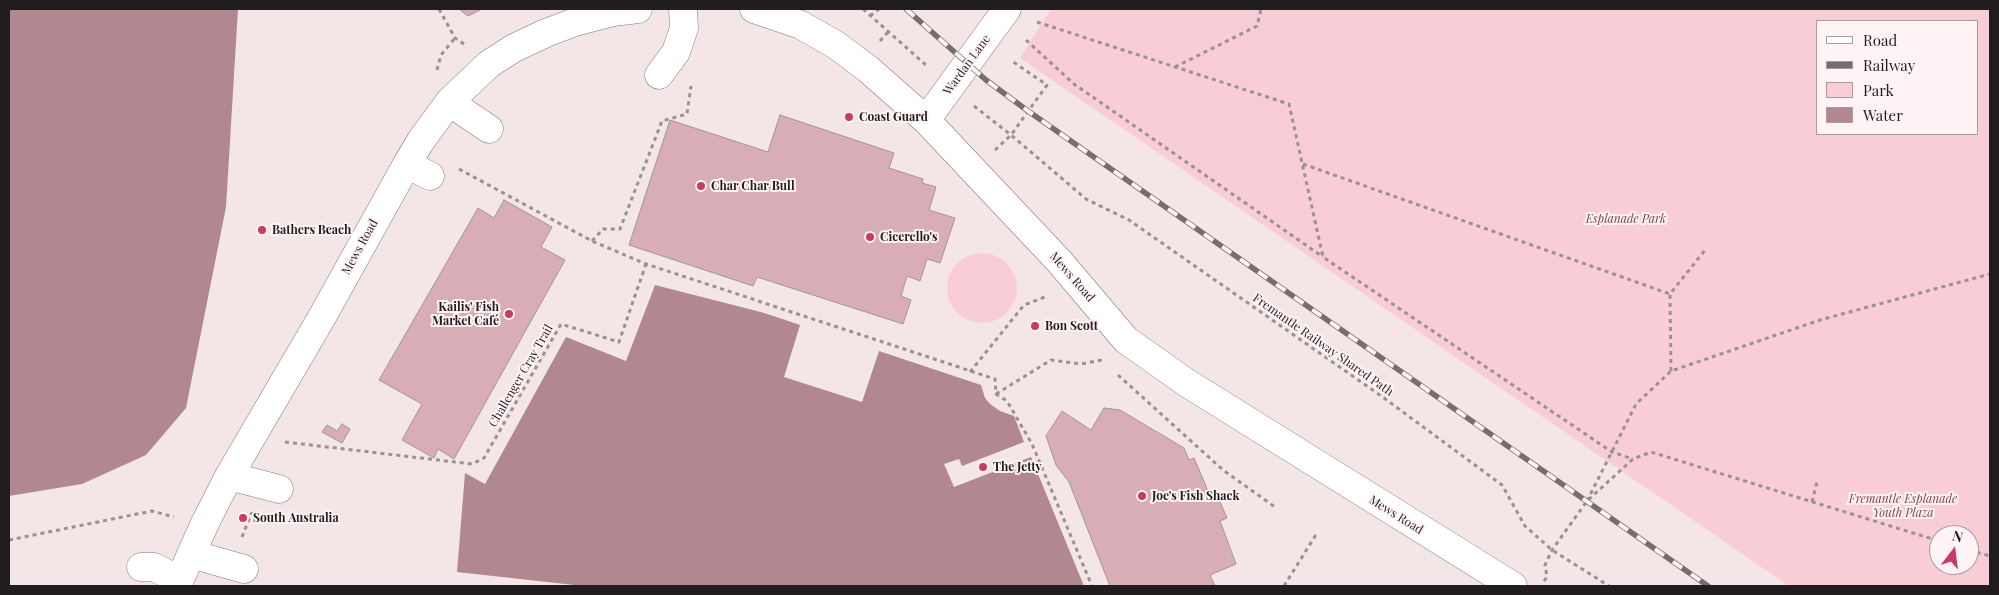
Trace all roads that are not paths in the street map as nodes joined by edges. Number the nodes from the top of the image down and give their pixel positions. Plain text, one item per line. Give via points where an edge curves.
1 (638, 9) edge
2 (683, 9) edge
3 (754, 9) edge
4 (1007, 9) edge
5 (659, 75) dead end
6 (449, 102) junction
7 (926, 120) junction
8 (488, 129) dead end
9 (229, 476) junction
10 (279, 489) dead end
11 (191, 554) junction
12 (142, 567) dead end
13 (244, 569) dead end
14 (178, 583) edge
15 (1513, 586) edge

1 - 6 street, Mews Road via 575,22 514,48 489,64
2 - 5 street via 684,28 676,52
3 - 7 street, Mews Road via 801,25 836,45
4 - 7 street, Wardan Lane
6 - 8 street
6 - 9 street, Mews Road via 420,142 418,170 331,323
7 - 15 street, Mews Road via 1059,261 1126,340 1187,383
9 - 10 street
9 - 11 street, Mews Road
11 - 13 street
11 - 14 street, Mews Road
12 - 14 street via 154,567

